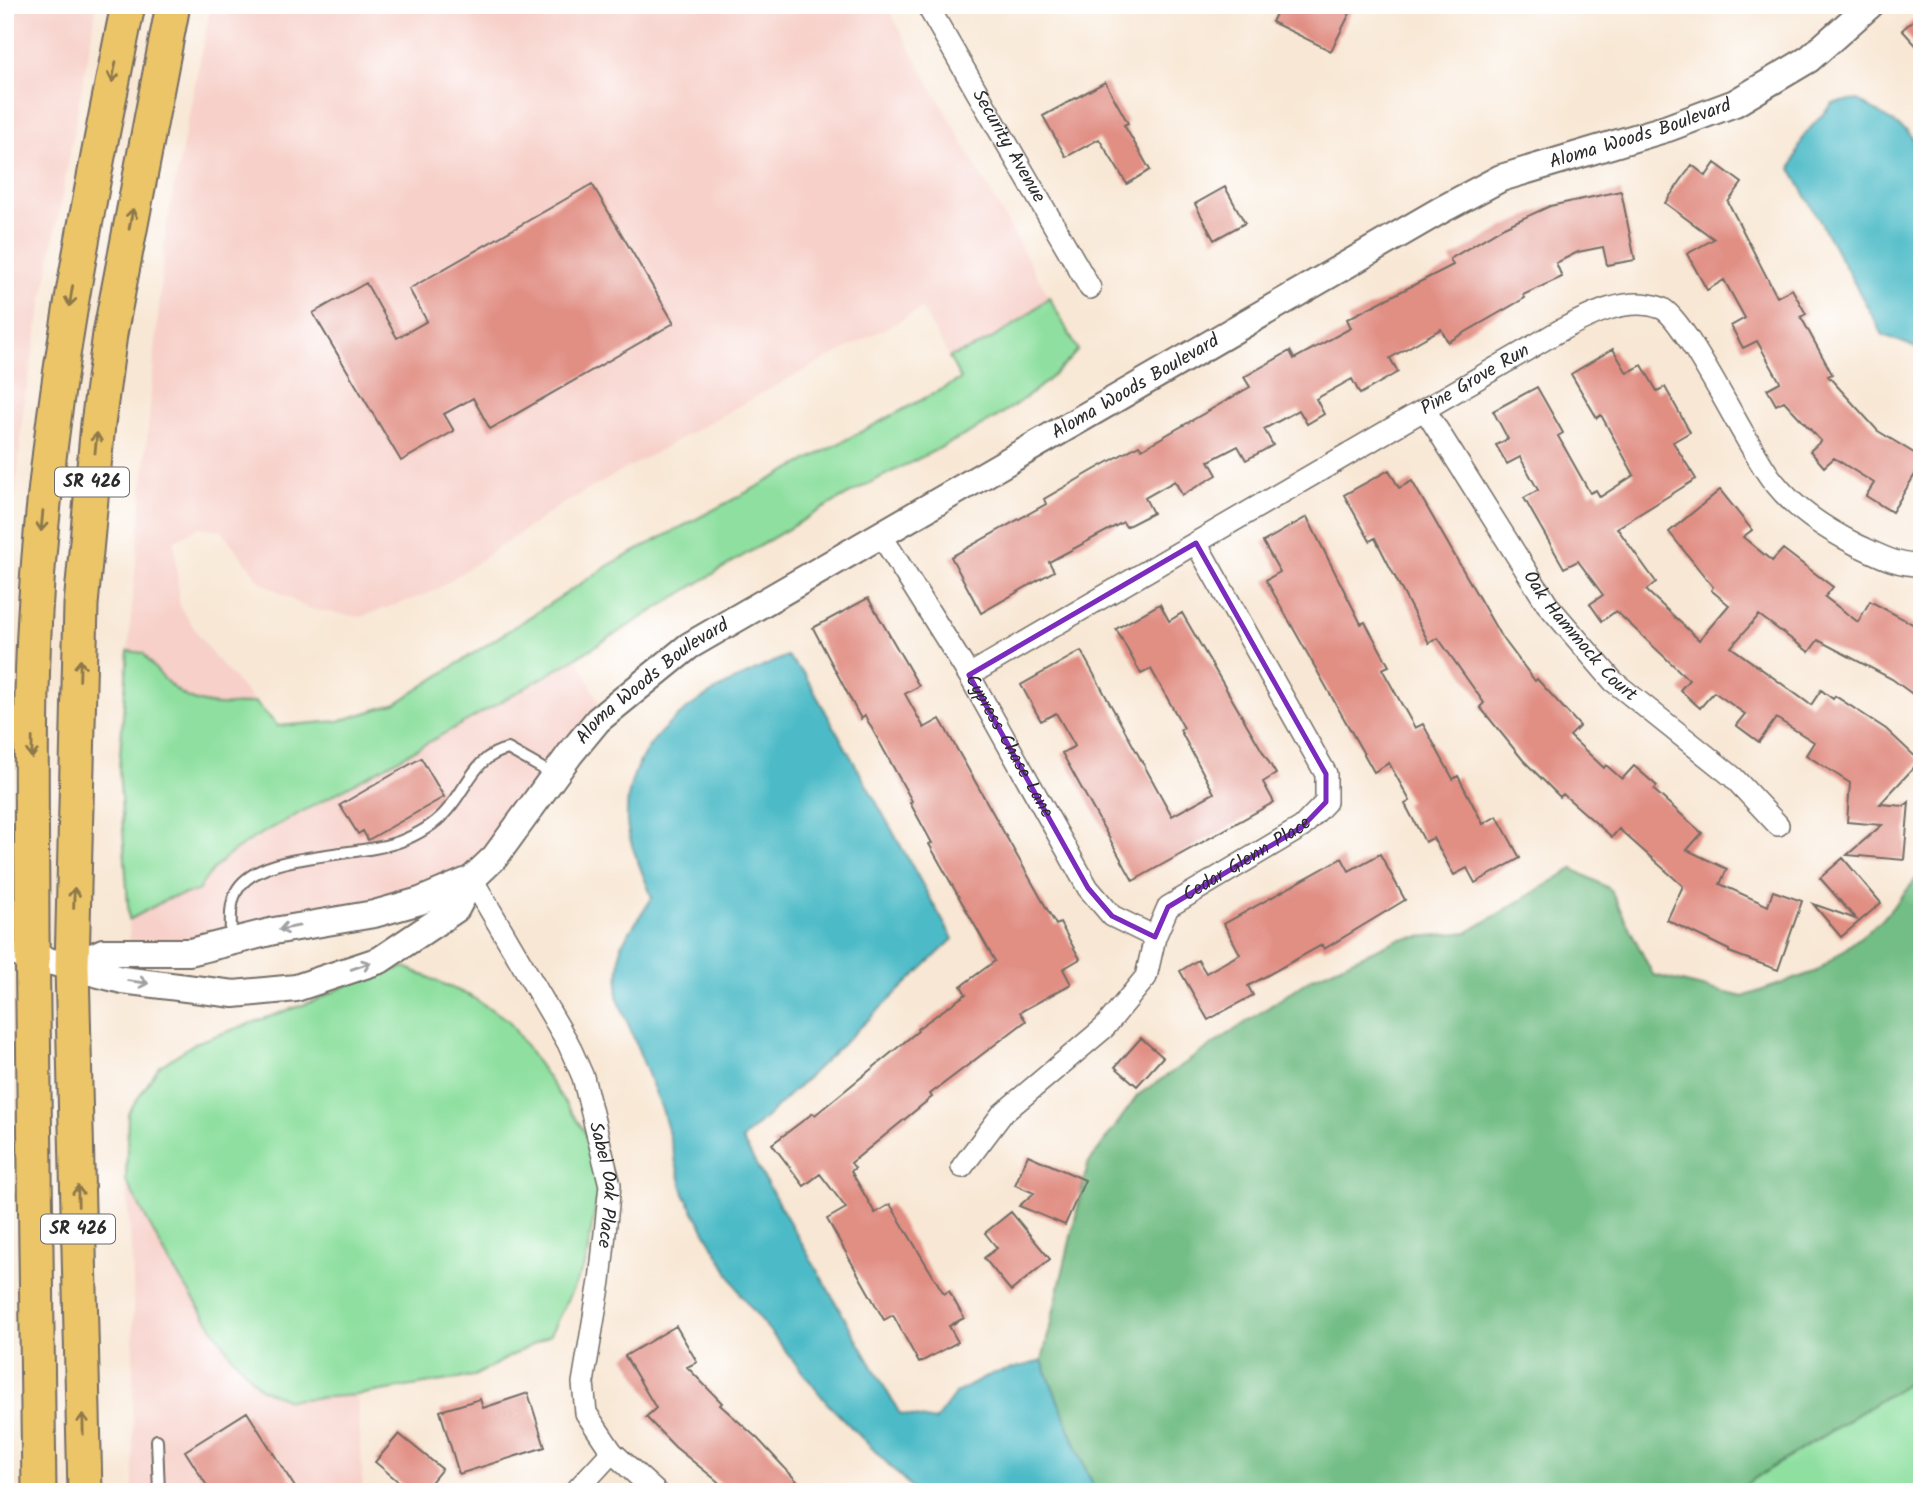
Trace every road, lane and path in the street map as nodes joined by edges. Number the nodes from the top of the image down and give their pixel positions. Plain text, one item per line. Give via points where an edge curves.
1 (128, 5) edge
2 (173, 5) edge
3 (927, 5) edge
4 (1870, 5) edge
5 (1090, 288) dead end
6 (1425, 410) junction
7 (881, 535) junction
8 (1196, 543) junction
9 (1922, 565) edge
10 (970, 675) junction
11 (554, 775) junction
12 (1778, 825) dead end
13 (472, 879) junction
14 (1155, 937) junction
15 (231, 942) junction
16 (19, 956) edge
17 (72, 966) junction
18 (962, 1167) dead end
19 (157, 1440) dead end
20 (612, 1451) junction
21 (39, 1492) edge
22 (85, 1492) edge
23 (159, 1492) edge
24 (575, 1492) edge
25 (656, 1492) edge

1 -> 16 main road, SR 426 via 80,240 50,430 35,617
17 -> 2 main road, SR 426 via 81,605 97,424 124,252
3 - 5 street, Security Avenue
4 - 7 street, Aloma Woods Boulevard via 1809,59 1770,85 1704,117 1501,178
6 - 8 street, Pine Grove Run
6 - 9 street, Pine Grove Run via 1587,317 1633,305 1661,308 1683,329 1756,458 1790,500 1829,531 1889,561
6 - 12 street, Oak Hammock Court via 1547,604 1613,681 1733,777
7 - 10 street, Cypress Chase Lane
7 - 11 street, Aloma Woods Boulevard via 689,646 598,720
8 - 10 street, Pine Grove Run
8 - 14 street, Cedar Glenn Place via 1326,774 1326,802 1302,827 1167,907
10 - 14 street, Cypress Chase Lane via 1088,888 1112,916
11 - 13 street, Aloma Woods Boulevard via 495,857
11 - 15 lane via 508,749 499,751 477,767 448,811 406,839 375,850 276,864 255,873 236,892
13 -> 15 street, Aloma Woods Boulevard via 385,911
17 -> 13 street, Aloma Woods Boulevard via 122,980 234,994 296,988 380,960 456,909
13 - 20 street, Sabel Oak Place via 578,1066 610,1185 583,1383 586,1413
14 - 18 street, Cedar Glenn Place via 1146,977 1104,1027 1002,1114
15 - 17 street, Aloma Woods Boulevard via 190,952 103,952
16 - 17 street, Aloma Woods Boulevard
16 - 21 main road, SR 426
22 -> 17 main road, SR 426
19 - 23 lane
20 - 24 street
20 - 25 street, Sabel Oak Place

